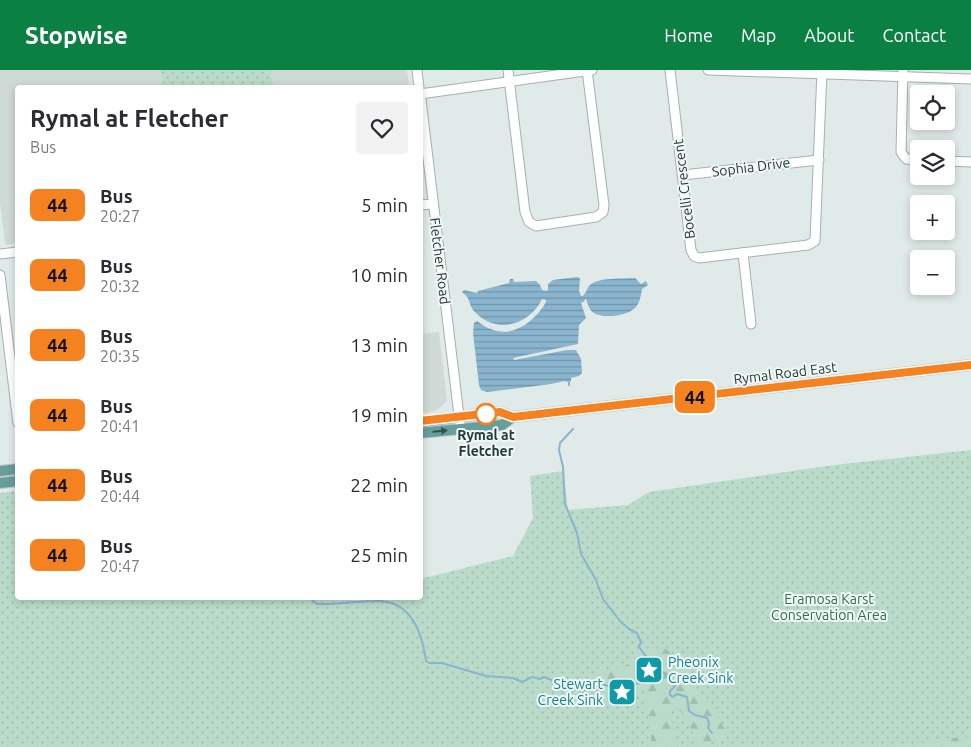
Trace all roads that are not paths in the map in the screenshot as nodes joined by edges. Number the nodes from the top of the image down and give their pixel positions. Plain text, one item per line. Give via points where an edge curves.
1 (417, 70) edge
2 (508, 70) edge
3 (587, 70) edge
4 (592, 70) edge
5 (670, 70) edge
6 (708, 70) edge
7 (742, 71) edge
8 (822, 72) edge
9 (903, 73) edge
10 (971, 79) edge
11 (510, 82) junction
12 (420, 85) edge
13 (423, 93) edge
14 (423, 119) edge
15 (910, 159) edge
16 (819, 160) junction
17 (955, 161) edge
18 (971, 162) edge
19 (683, 175) junction
20 (433, 204) junction
21 (423, 206) edge
22 (15, 252) edge
23 (743, 253) junction
24 (0, 254) edge
25 (0, 275) edge
26 (751, 324) dead end
27 (971, 365) edge
28 (15, 398) edge
29 (459, 417) junction
30 (513, 417) junction
31 (423, 422) edge
32 (460, 430) junction
33 (423, 433) edge
34 (15, 469) edge
35 (0, 471) edge
36 (15, 481) edge
37 (0, 483) edge

1 - 12 street
2 - 11 street
3 - 4 street
3 - 11 street
3 - 11 street via 604,205 601,214 592,218 536,226 526,218
5 - 19 street, Bocelli Crescent
6 - 7 street
7 - 8 street
8 - 9 street
8 - 16 street, Bocelli Crescent
9 - 10 street
9 - 15 street via 901,152
11 - 13 street
14 - 20 street, Fletcher Road
16 - 19 street, Sophia Drive
16 - 23 street, Bocelli Crescent via 814,242
17 - 18 street
19 - 23 street, Bocelli Crescent via 693,254 701,258
20 - 21 street
20 - 29 street, Fletcher Road
22 - 24 street
23 - 26 street
25 - 28 street
27 - 30 main road, Rymal Road East
29 - 30 main road, Rymal Road East via 500,412
29 - 31 main road, Rymal Road East
29 - 32 street, Fletcher Road
30 - 32 main road, Rymal Road East via 502,425
33 -> 32 main road, Rymal Road East
34 - 35 main road
36 - 37 main road

